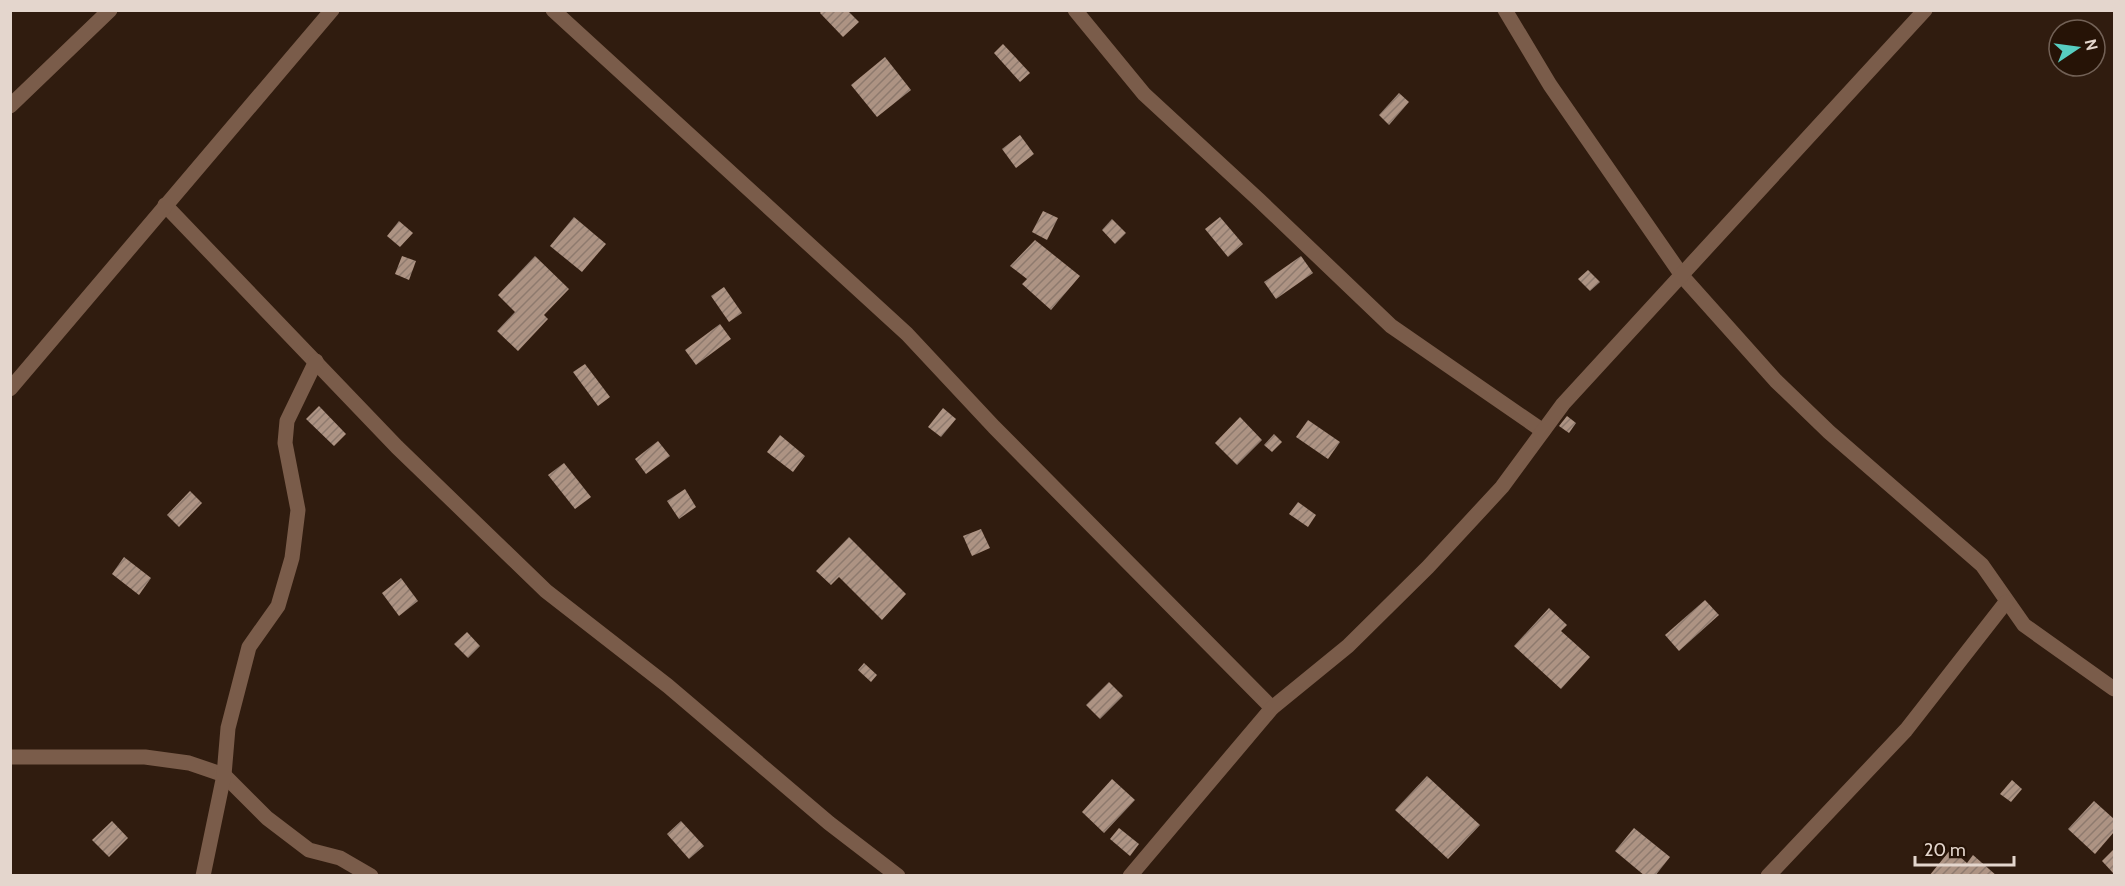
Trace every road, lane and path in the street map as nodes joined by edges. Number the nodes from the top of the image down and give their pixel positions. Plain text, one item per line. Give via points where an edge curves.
1 (110, 10) edge
2 (332, 10) edge
3 (553, 10) edge
4 (1075, 10) edge
5 (1505, 10) edge
6 (1925, 10) edge
7 (10, 106) edge
8 (165, 205) junction
9 (1683, 277) junction
10 (316, 361) junction
11 (10, 389) edge
12 (1543, 431) junction
13 (2006, 602) junction
14 (2115, 689) edge
15 (1272, 708) junction
16 (10, 757) edge
17 (224, 775) junction
18 (203, 876) edge
19 (371, 876) edge
20 (898, 876) edge
21 (1130, 876) edge
22 (1768, 876) edge

1 - 7 street
2 - 8 street
3 - 15 street via 906,334
4 - 12 street via 1144,94 1391,326
5 - 9 street via 1550,86
6 - 9 street
8 - 10 street
8 - 11 street
9 - 12 street via 1563,404
9 - 13 street via 1776,381 1982,565
10 - 17 street via 287,421 285,443 298,510 292,558 278,606 249,647 228,728
10 - 20 street via 546,591
12 - 15 street via 1502,487 1428,567 1348,646
13 - 14 street via 2024,625
13 - 22 street via 1906,730
15 - 21 street
16 - 17 street via 145,757 189,763
17 - 18 street
17 - 19 street via 267,818 309,850 340,858

